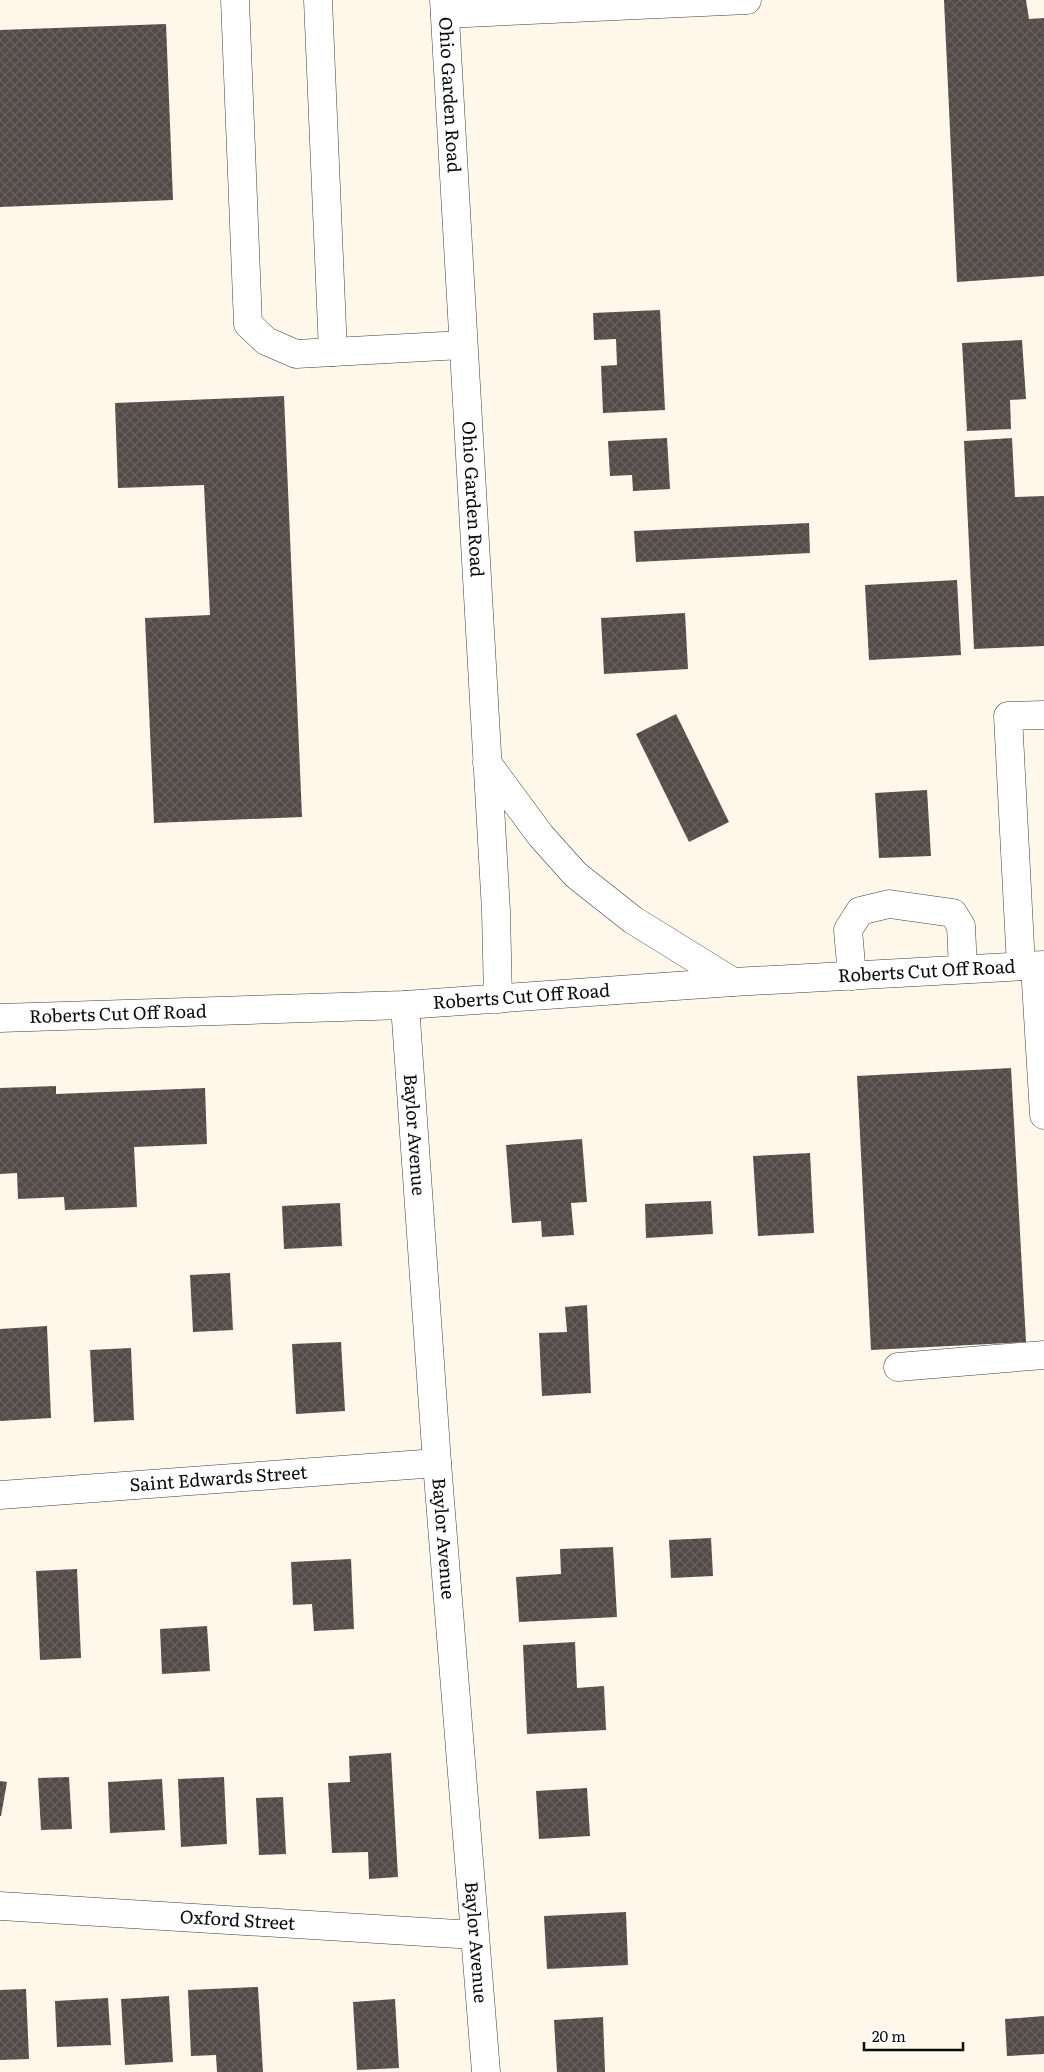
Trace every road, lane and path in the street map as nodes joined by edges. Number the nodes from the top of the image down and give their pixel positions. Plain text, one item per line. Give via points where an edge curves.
1 (235, 0) edge
2 (318, 0) edge
3 (747, 0) edge
4 (444, 7) edge
5 (462, 345) junction
6 (333, 352) junction
7 (1044, 715) edge
8 (487, 763) junction
9 (1033, 966) edge
10 (963, 969) junction
11 (852, 976) junction
12 (733, 982) junction
13 (498, 999) junction
14 (405, 1005) junction
15 (0, 1018) edge
16 (1044, 1115) edge
17 (1044, 1355) edge
18 (898, 1368) dead end
19 (437, 1463) junction
20 (0, 1495) edge
21 (0, 1906) edge
22 (474, 1935) junction
23 (486, 2072) edge

1 - 6 street via 248,324 266,342 296,354
2 - 6 street
3 - 4 street
4 - 5 street, Ohio Garden Road
5 - 6 street
5 - 8 street, Ohio Garden Road
7 - 9 street via 1008,716
8 - 12 street via 541,836 576,875 633,920
8 - 13 street, Ohio Garden Road
9 - 10 street, Roberts Cut Off Road
9 - 16 street
10 - 11 street, Roberts Cut Off Road
10 - 11 street via 962,926 953,913 889,904 860,911 848,930
11 - 12 street, Roberts Cut Off Road
12 - 13 street, Roberts Cut Off Road
13 - 14 street, Roberts Cut Off Road
14 - 15 street, Roberts Cut Off Road
14 - 19 street, Baylor Avenue
17 - 18 street
19 - 20 street, Saint Edwards Street
19 - 22 street, Baylor Avenue
21 - 22 street, Oxford Street
22 - 23 street, Baylor Avenue

